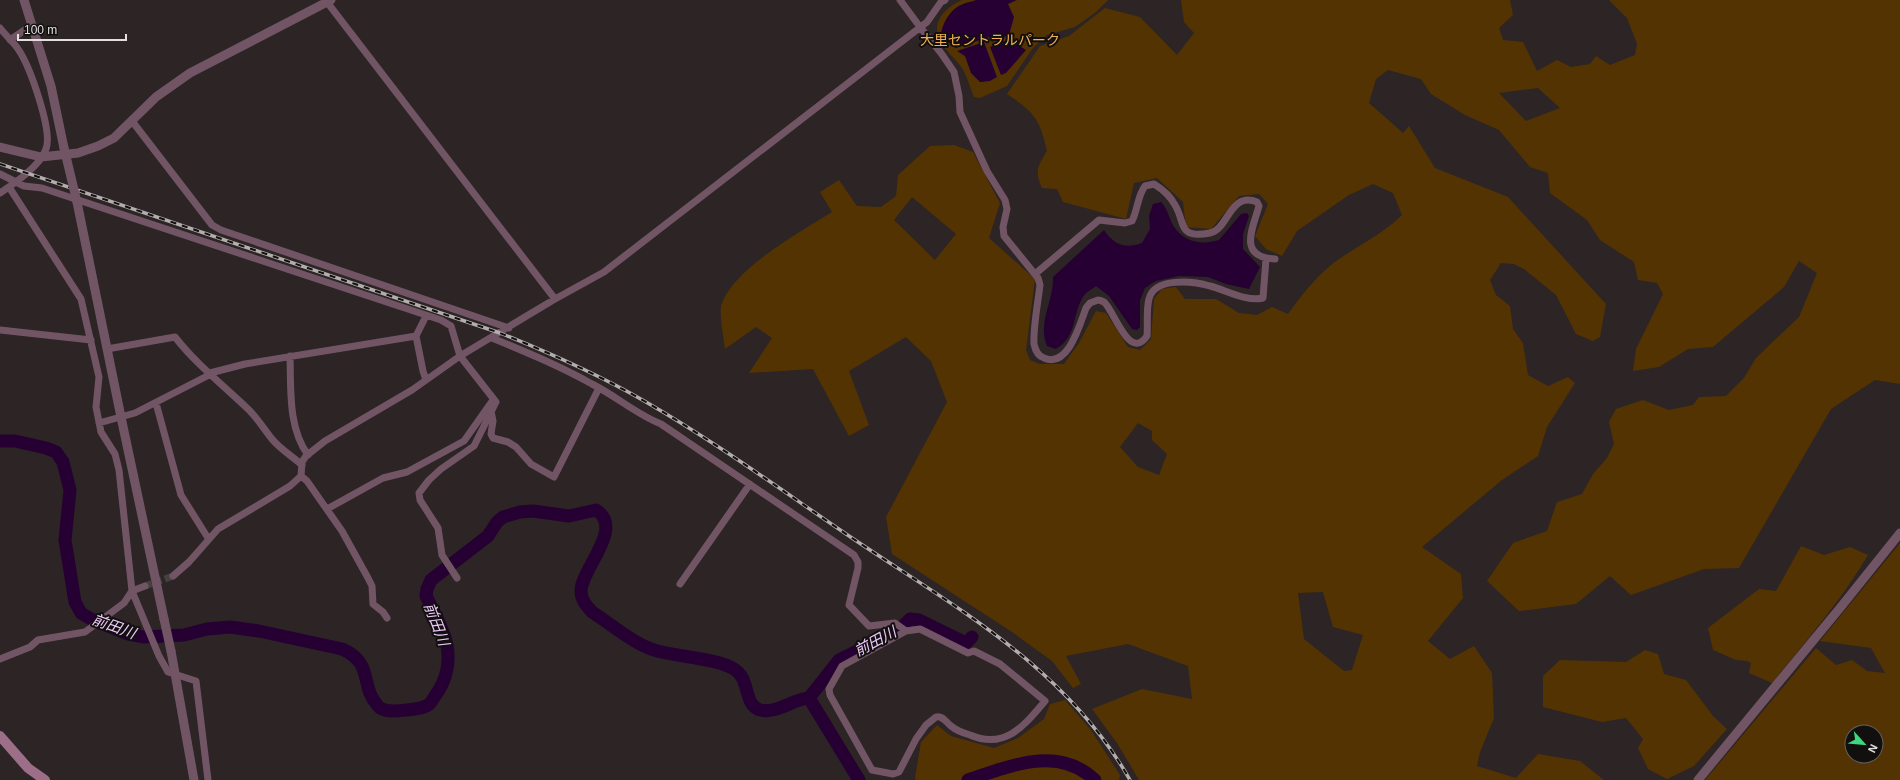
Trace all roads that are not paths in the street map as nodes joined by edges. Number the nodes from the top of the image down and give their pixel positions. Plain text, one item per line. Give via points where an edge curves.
1 (24, 0) edge
2 (900, 0) edge
3 (945, 0) edge
4 (329, 1) edge
5 (32, 25) junction
6 (0, 28) edge
7 (920, 28) junction
8 (10, 40) junction
9 (132, 121) junction
10 (0, 146) edge
11 (41, 157) junction
12 (0, 174) edge
13 (18, 182) junction
14 (9, 187) junction
15 (0, 193) edge
16 (1266, 259) junction
17 (1275, 260) dead end
18 (1035, 274) junction
19 (555, 299) junction
20 (426, 316) junction
21 (509, 328) junction
22 (0, 330) edge
23 (416, 336) junction
24 (492, 338) junction
25 (91, 340) junction
26 (107, 349) junction
27 (290, 356) junction
28 (460, 356) junction
29 (211, 374) junction
30 (426, 380) junction
31 (599, 388) junction
32 (494, 399) junction
33 (156, 403) junction
34 (491, 411) junction
35 (121, 417) junction
36 (99, 423) junction
37 (308, 455) junction
38 (302, 465) junction
39 (301, 476) junction
40 (750, 484) junction
41 (327, 508) junction
42 (1900, 533) edge
43 (208, 538) junction
44 (456, 575) dead end
45 (173, 576) tunnel mouth
46 (680, 584) dead end
47 (145, 586) tunnel mouth
48 (132, 591) junction
49 (387, 618) dead end
50 (903, 629) junction
51 (0, 659) edge
52 (0, 736) edge
53 (40, 778) edge
54 (194, 780) edge
55 (208, 780) edge
56 (1698, 780) edge

1 - 5 street
2 - 7 street
3 - 7 street
4 - 9 street via 207,62 156,97
4 - 19 street
5 - 8 street
5 - 26 street, bridge via 51,86
6 - 8 street
7 - 18 street via 954,72 960,112 987,170 1005,200 1007,209 1004,236
7 - 19 street via 604,272
8 - 11 street via 29,68 40,99 48,144
9 - 11 street via 114,138 93,148 78,153
9 - 21 street via 212,224 221,230
10 - 11 street
11 - 13 street
12 - 13 street
13 - 14 street
13 - 20 street
14 - 15 street
14 - 25 street via 79,296
16 - 17 street
16 - 18 street via 1255,252 1250,241 1259,206 1257,202 1245,200 1236,206 1211,233 1189,233 1183,228 1175,205 1162,189 1154,184 1145,186 1140,193 1137,213 1132,221 1125,223 1098,220
16 - 18 street via 1263,298 1258,300 1208,285 1168,282 1158,286 1148,299 1147,336 1144,341 1138,343 1131,341 1124,333 1104,302 1098,300 1090,303 1068,350 1054,360 1040,356 1034,344 1040,286
19 - 21 street
20 - 23 street
20 - 28 street via 451,326
21 - 24 street
22 - 25 street
23 - 27 street
23 - 30 street
24 - 28 street
24 - 31 street via 536,356
25 - 36 street via 99,377 96,407
26 - 29 street via 175,337 194,360
26 - 35 street
27 - 29 street via 232,367
27 - 37 street via 295,427 300,444
28 - 30 street
28 - 32 street
29 - 33 street
29 - 38 street via 257,419 275,442
30 - 37 street via 325,441
31 - 34 street via 554,477 531,464 516,447 493,438
31 - 40 street via 646,418 661,424
32 - 34 street via 496,402
32 - 41 street via 464,441 407,472 383,478
33 - 35 street
33 - 43 street via 181,495
34 - 44 street via 474,446 440,469 419,494 420,500 438,528 442,555
35 - 36 street
35 - 54 street, bridge via 171,651
36 - 48 street via 103,436 115,454 119,470
37 - 38 street
38 - 39 street
39 - 41 street
39 - 43 street via 290,486 225,524
40 - 46 street
40 - 50 street via 857,558 858,568 849,605 869,626 895,623
41 - 49 street via 372,586 373,604
42 - 56 street
43 - 45 street via 196,554
47 - 48 street
48 - 51 street via 124,603 85,632 38,640
48 - 55 street via 168,672 196,681
50 - 50 street via 842,666 829,689 850,734 872,770 893,774 899,772 916,739 926,725 936,717 939,716 956,730 975,737 999,740 1015,732 1045,701 1000,664 974,651 968,653 920,629
52 - 53 main road

